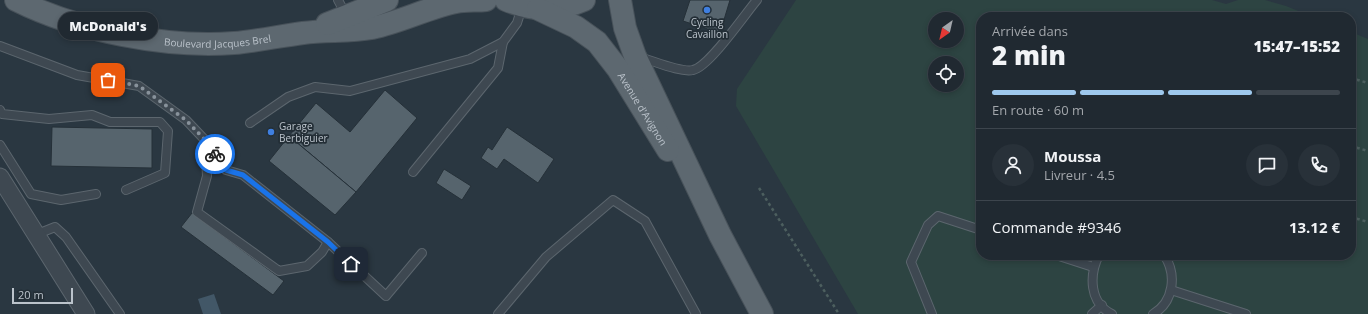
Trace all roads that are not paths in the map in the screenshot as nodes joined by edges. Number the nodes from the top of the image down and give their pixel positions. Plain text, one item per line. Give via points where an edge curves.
1 (16, 0) edge
2 (387, 0) edge
3 (486, 0) edge
4 (584, 0) edge
5 (620, 0) edge
6 (757, 0) edge
7 (522, 5) edge
8 (343, 8) edge
9 (304, 33) junction
10 (503, 42) junction
11 (0, 46) edge
12 (636, 56) junction
13 (0, 110) edge
14 (250, 123) dead end
15 (205, 140) junction
16 (0, 145) edge
17 (413, 172) dead end
18 (0, 177) edge
19 (126, 190) dead end
20 (96, 194) dead end
21 (976, 228) edge
22 (36, 235) junction
23 (720, 235) junction
24 (328, 242) junction
25 (422, 253) dead end
26 (1071, 260) edge
27 (1096, 260) edge
28 (1168, 260) edge
29 (1093, 267) junction
30 (1171, 290) junction
31 (1102, 305) junction
32 (1156, 313) edge
33 (86, 314) edge
34 (120, 314) edge
35 (498, 314) edge
36 (696, 314) edge
37 (762, 314) edge
38 (932, 314) edge
39 (1092, 314) edge
40 (1112, 314) edge
41 (1246, 314) edge

1 - 9 main road, Boulevard Jacques Brel via 87,26 174,43 235,43
2 - 8 main road, Boulevard Jacques Brel
3 - 9 main road, Boulevard Jacques Brel via 457,1 393,23 370,28
4 - 7 main road via 556,9
5 - 12 main road, Avenue d'Avignon via 625,28
6 - 12 lane via 706,62 693,70 679,69
7 - 10 lane via 517,23
7 - 23 main road, Avenue d'Avignon via 576,27 597,42 618,69
8 - 9 main road, Boulevard Jacques Brel
10 - 14 lane via 470,59 350,91 315,87 288,97
10 - 17 lane via 498,68
11 - 15 lane via 77,75 139,86 186,120
12 - 23 main road, Avenue d'Avignon
13 - 19 lane via 2,114 49,119 92,115 110,122 160,122 168,131 165,173
15 - 24 lane via 226,170 243,175
15 - 24 lane via 207,176 197,212 279,271 307,266 322,252
16 - 20 lane via 30,194 61,200
18 - 22 street
21 - 38 lane via 938,216 928,226 912,262
22 - 33 street
22 - 34 lane via 55,227 61,232
23 - 37 main road, Avenue d'Avignon
24 - 25 lane via 386,296
26 - 29 lane
27 - 29 lane
28 - 30 lane via 1173,276
29 - 31 lane via 1091,281 1094,294
30 - 32 lane via 1166,302
30 - 41 lane
31 - 39 lane
31 - 40 lane
35 - 36 lane via 546,257 614,200 645,221

